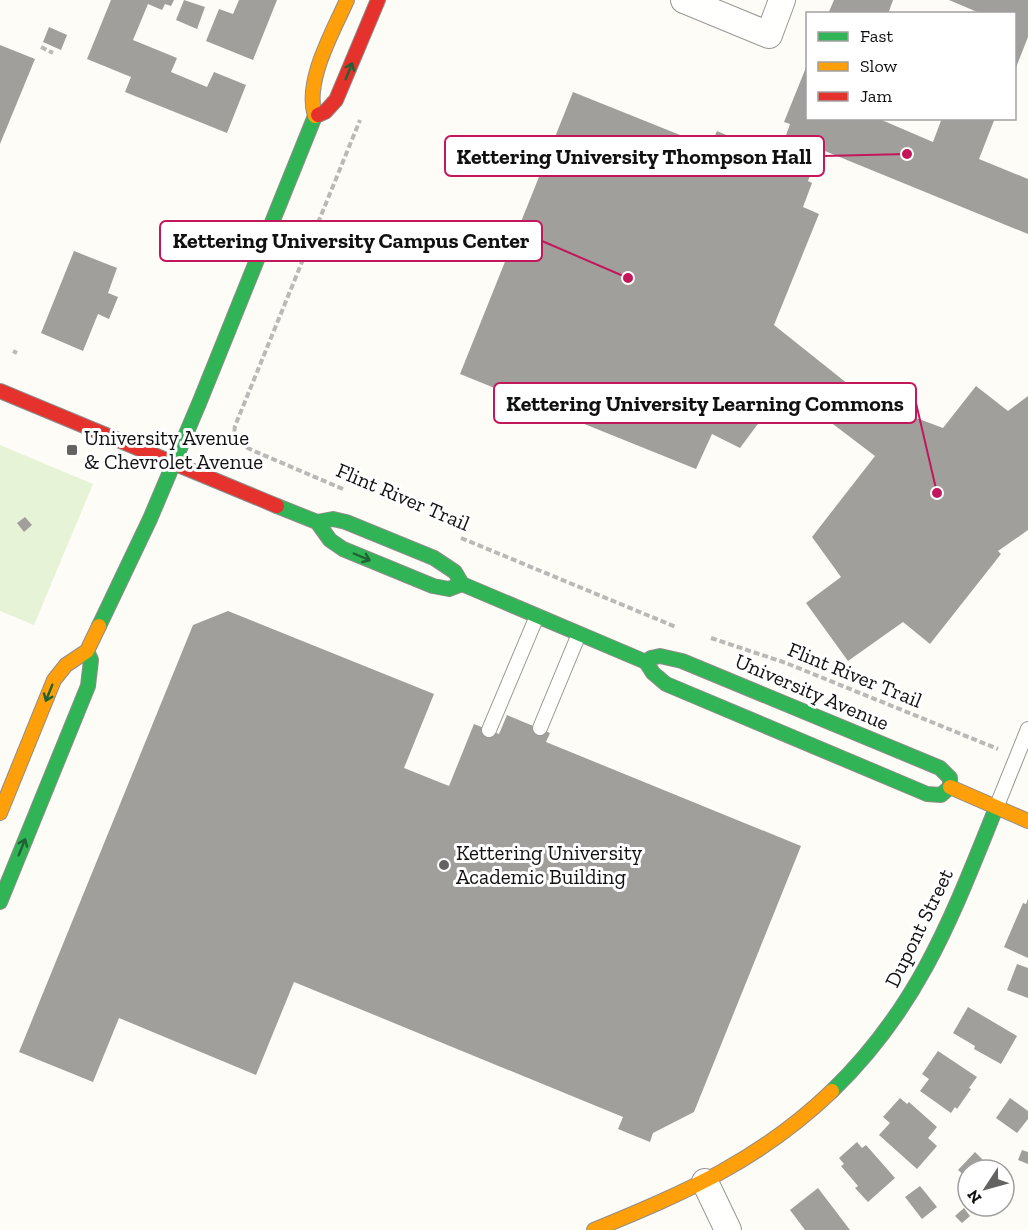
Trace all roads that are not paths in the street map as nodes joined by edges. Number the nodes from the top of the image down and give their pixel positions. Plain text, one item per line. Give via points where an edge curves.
1 (347, 0) edge
2 (378, 0) edge
3 (684, 0) edge
4 (782, 0) edge
5 (315, 116) junction
6 (0, 391) edge
7 (173, 463) junction
8 (317, 522) junction
9 (462, 584) junction
10 (537, 616) junction
11 (579, 634) junction
12 (87, 651) junction
13 (646, 662) junction
14 (540, 728) dead end
15 (1028, 729) edge
16 (489, 730) dead end
17 (950, 787) junction
18 (996, 807) junction
19 (0, 813) edge
20 (1028, 821) edge
21 (0, 902) edge
22 (705, 1182) junction
23 (594, 1230) edge
24 (728, 1230) edge

1 - 5 street via 312,91
5 -> 2 street via 336,100
3 - 4 street via 769,34
5 - 7 street
6 - 7 street
7 - 8 street
7 - 12 street
8 - 9 street via 346,522 434,558 455,572
8 -> 9 street via 330,540 343,549 433,586 449,589
9 - 10 street
10 - 11 street
10 - 16 lane
11 - 13 street
11 - 14 lane
12 -> 19 street via 66,665 54,680
21 -> 12 street via 88,686 91,660
13 - 17 street via 666,684 927,794 941,795
13 - 17 street, University Avenue via 660,656 674,658 940,768 950,778
15 - 18 lane
17 - 18 street, University Avenue
18 - 20 street, University Avenue
18 - 22 street, Dupont Street via 934,954 885,1032 842,1082 801,1120 751,1156
22 - 23 street, Dupont Street
22 - 24 street

